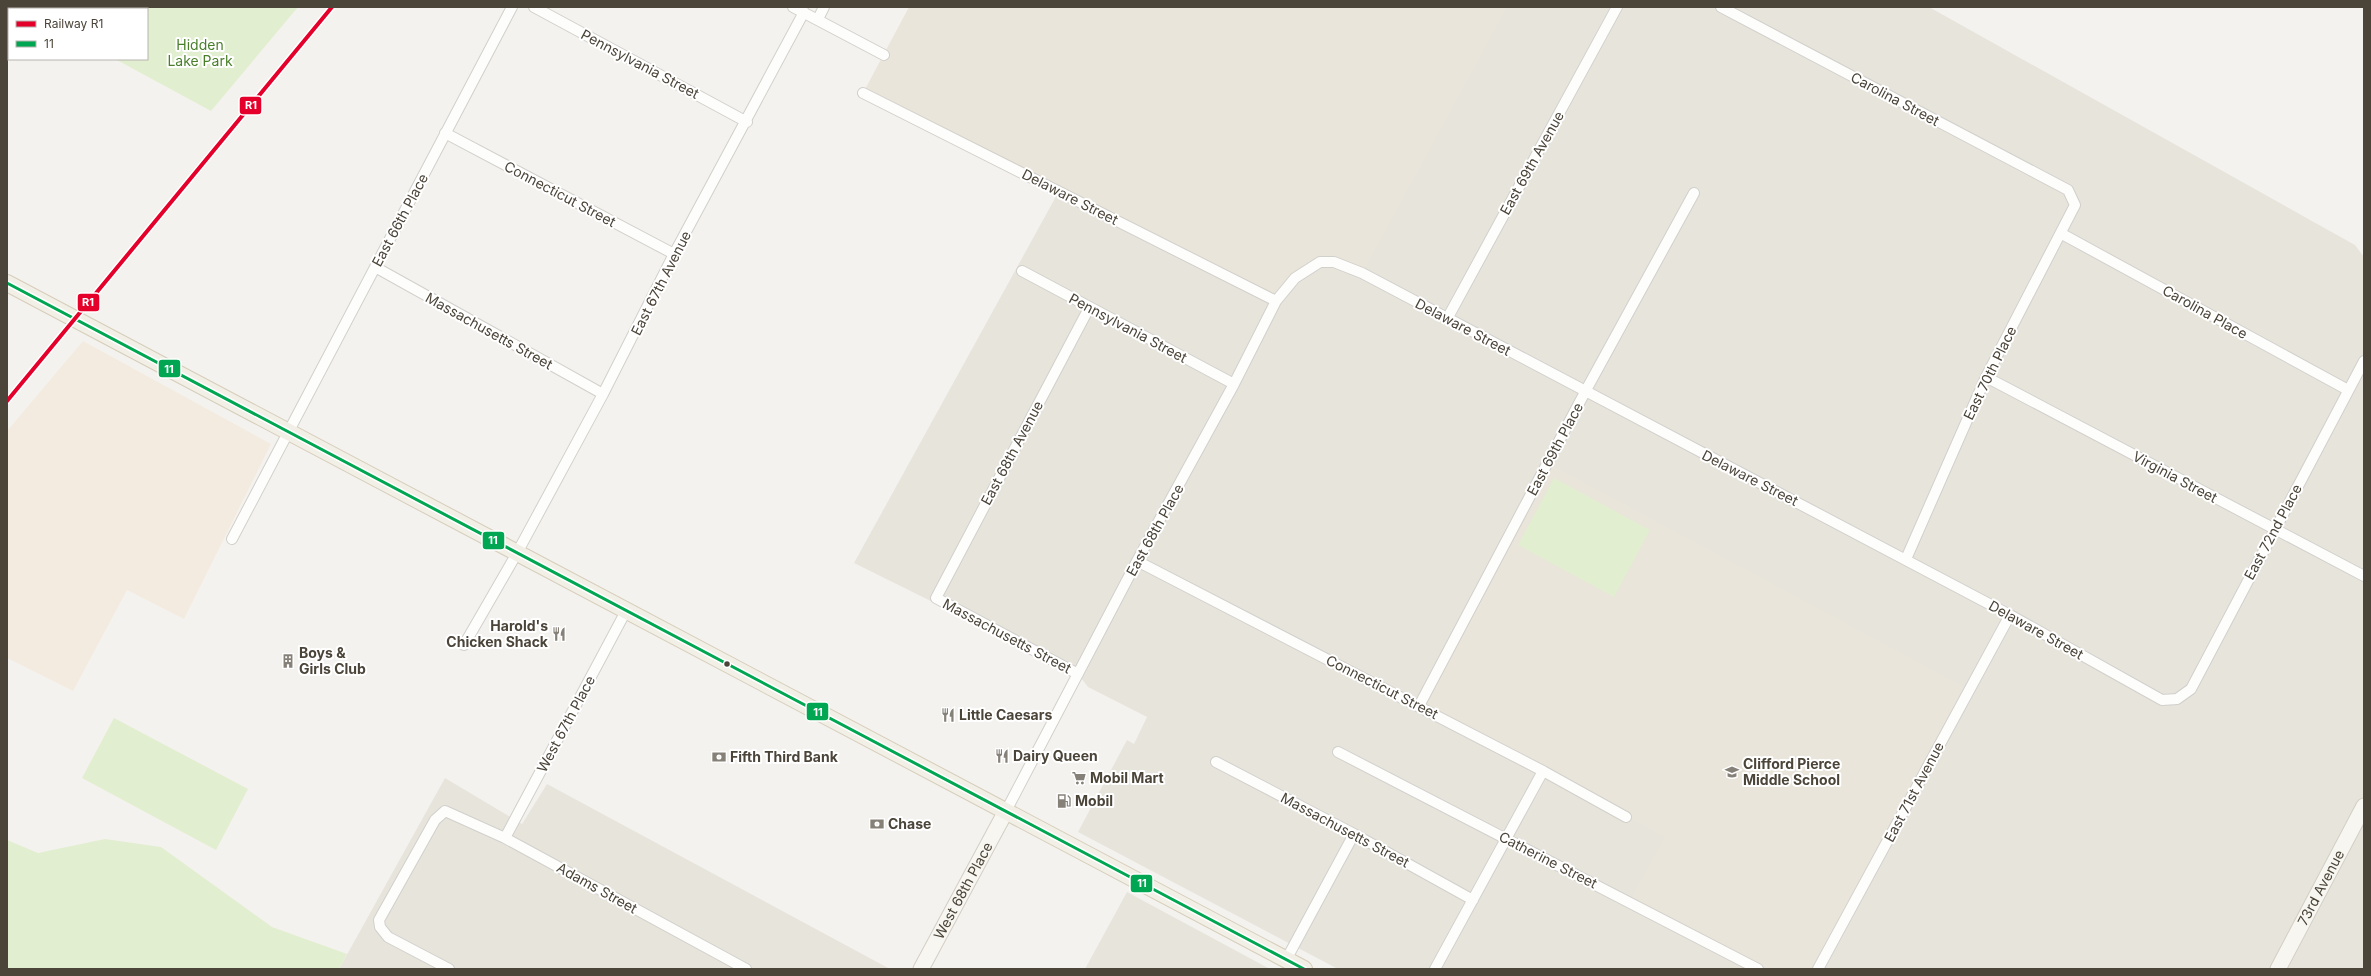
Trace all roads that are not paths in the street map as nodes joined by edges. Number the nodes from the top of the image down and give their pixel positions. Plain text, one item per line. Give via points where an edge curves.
1 (512, 7) edge
2 (534, 7) edge
3 (793, 7) edge
4 (824, 7) edge
5 (1617, 7) edge
6 (1721, 7) edge
7 (804, 12) junction
8 (818, 19) junction
9 (884, 55) dead end
10 (863, 93) dead end
11 (747, 122) junction
12 (445, 133) junction
13 (2068, 190) joint
14 (1694, 193) dead end
15 (2062, 234) junction
16 (674, 254) junction
17 (1320, 262) joint
18 (375, 267) junction
19 (1022, 271) dead end
20 (7, 283) edge
21 (1276, 301) junction
22 (1089, 308) junction
23 (1447, 318) junction
24 (2364, 361) edge
25 (1986, 377) junction
26 (1234, 384) junction
27 (2348, 390) junction
28 (1585, 392) junction
29 (603, 394) junction
30 (288, 432) junction
31 (2274, 529) junction
32 (232, 539) dead end
33 (517, 553) junction
34 (1906, 559) junction
35 (1137, 561) junction
36 (2364, 576) edge
37 (936, 598) joint
38 (626, 611) junction
39 (2010, 615) junction
40 (464, 645) dead end
41 (1078, 674) junction
42 (2177, 699) joint
43 (1419, 706) junction
44 (1338, 752) dead end
45 (1216, 762) dead end
46 (1543, 771) junction
47 (2364, 806) edge
48 (1006, 811) junction
49 (1626, 817) dead end
50 (1354, 834) junction
51 (505, 838) junction
52 (1506, 838) junction
53 (1473, 900) junction
54 (1286, 960) junction
55 (449, 969) edge
56 (746, 969) edge
57 (921, 969) edge
58 (1304, 969) edge
59 (1435, 969) edge
60 (1758, 969) edge
61 (1818, 969) edge
62 (2278, 969) edge

1 - 12 street, East 66th Place
2 - 11 street, Pennsylvania Street
3 - 7 street
4 - 8 street
5 - 23 street, East 69th Avenue
6 - 13 street, Carolina Street
7 - 8 street
7 - 11 street, East 67th Avenue
8 - 9 street
10 - 21 street, Delaware Street
11 - 16 street, East 67th Avenue
12 - 16 street, Connecticut Street
12 - 18 street, East 66th Place
13 - 15 street, East 70th Place via 2075,205
14 - 28 street, East 69th Place
15 - 25 street, East 70th Place
15 - 27 street, Carolina Place
16 - 29 street, East 67th Avenue
17 - 21 street, East 68th Place via 1295,278
17 - 23 street, Delaware Street via 1334,262 1362,272
18 - 29 street, Massachusetts Street
18 - 30 street, East 66th Place
19 - 22 street, Pennsylvania Street
20 - 30 main road
21 - 26 street, East 68th Place
22 - 26 street, Pennsylvania Street
22 - 37 street, East 68th Avenue
23 - 28 street, Delaware Street
24 - 27 street, East 72nd Place
25 - 31 street, Virginia Street
25 - 34 street, East 70th Place
26 - 35 street, East 68th Place
27 - 31 street, East 72nd Place
28 - 34 street, Delaware Street
28 - 43 street, East 69th Place
29 - 33 street, East 67th Avenue
30 - 32 street, East 66th Place
30 - 33 main road
31 - 36 street, Virginia Street
31 - 42 street, East 72nd Place via 2191,689
33 - 38 main road
33 - 40 street, East 67th Avenue
34 - 39 street, Delaware Street
35 - 41 street, East 68th Place
35 - 43 street, Connecticut Street
37 - 41 street, Massachusetts Street
38 - 48 main road
38 - 51 street, West 67th Place
39 - 42 street, Delaware Street via 2162,700
39 - 61 street, East 71st Avenue
41 - 48 street, East 68th Place
43 - 46 street, Connecticut Street
44 - 52 street, Catherine Street
45 - 50 street, Massachusetts Street
46 - 49 street, Connecticut Street
46 - 52 street
47 - 62 main road, 73rd Avenue
48 - 54 main road
48 - 57 main road, West 68th Place
50 - 53 street, Massachusetts Street
50 - 54 street
51 - 55 street, Adams Street via 445,811 435,820 382,913 380,927 388,937
51 - 56 street, Adams Street
52 - 53 street
52 - 60 street, Catherine Street
53 - 59 street
54 - 58 main road

